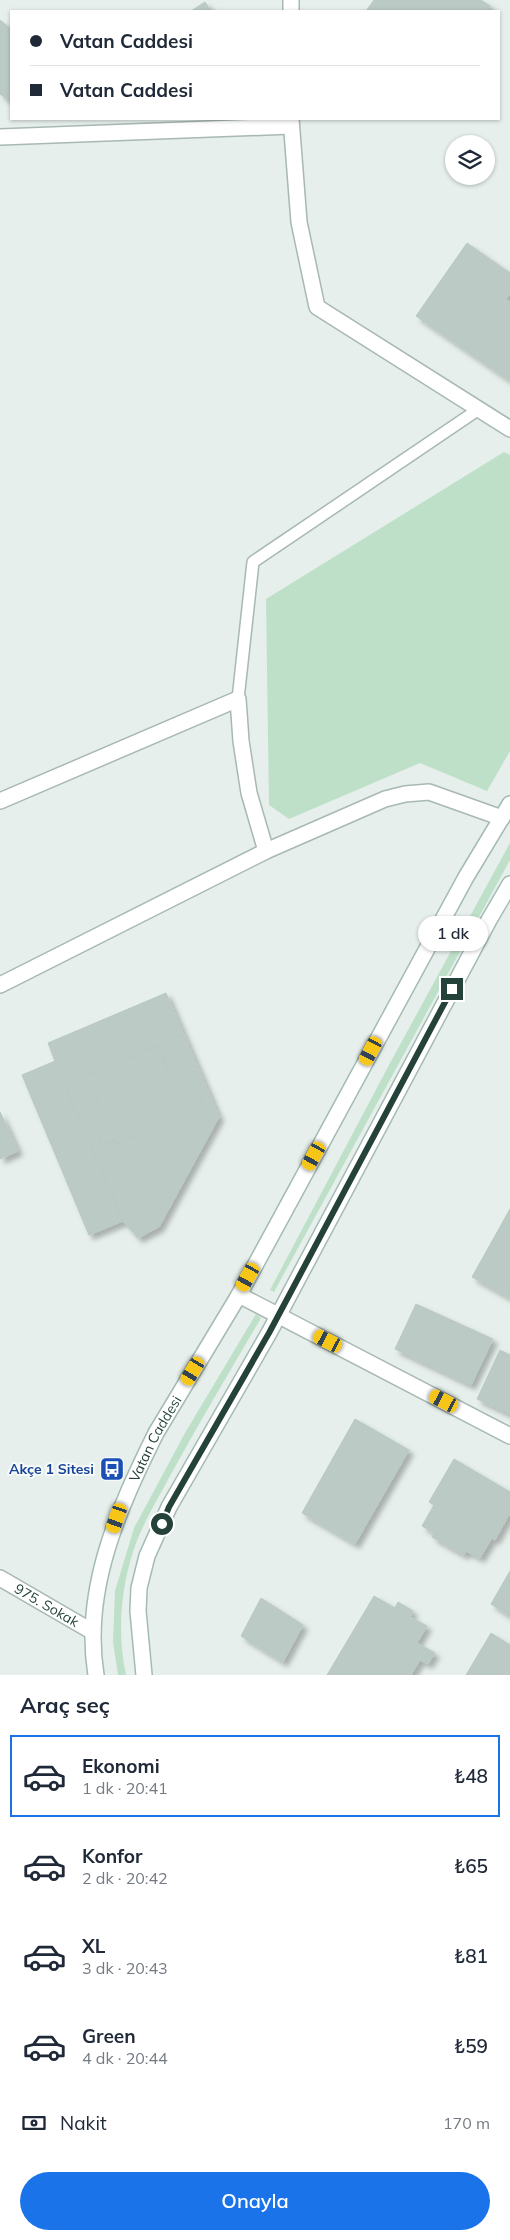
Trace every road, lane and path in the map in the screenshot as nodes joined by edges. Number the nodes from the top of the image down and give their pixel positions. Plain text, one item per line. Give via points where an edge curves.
1 (291, 122) edge
2 (0, 138) edge
3 (479, 409) junction
4 (510, 429) edge
5 (238, 698) junction
6 (0, 801) edge
7 (510, 804) edge
8 (502, 818) junction
9 (266, 851) junction
10 (510, 884) edge
11 (0, 985) edge
12 (239, 1295) junction
13 (278, 1315) junction
14 (510, 1436) edge
15 (0, 1578) edge
16 (93, 1632) junction
17 (96, 1675) edge
18 (144, 1675) edge

1 - 2 street
1 - 3 street via 299,222 318,307
3 - 4 street
3 - 5 lane via 253,562
5 - 6 street
5 - 9 street via 240,741 249,793
7 - 8 street, Vatan Caddesi
8 - 9 street via 429,792 405,794 385,799
8 - 12 street, Vatan Caddesi via 466,877
9 - 11 street
10 - 13 street
12 - 13 street
12 - 16 street, Vatan Caddesi via 156,1433 132,1483 106,1550 95,1602
13 - 14 street
13 - 18 street via 169,1507 148,1556 139,1588 138,1611
15 - 16 street, 975. Sokak
16 - 17 street, Vatan Caddesi

